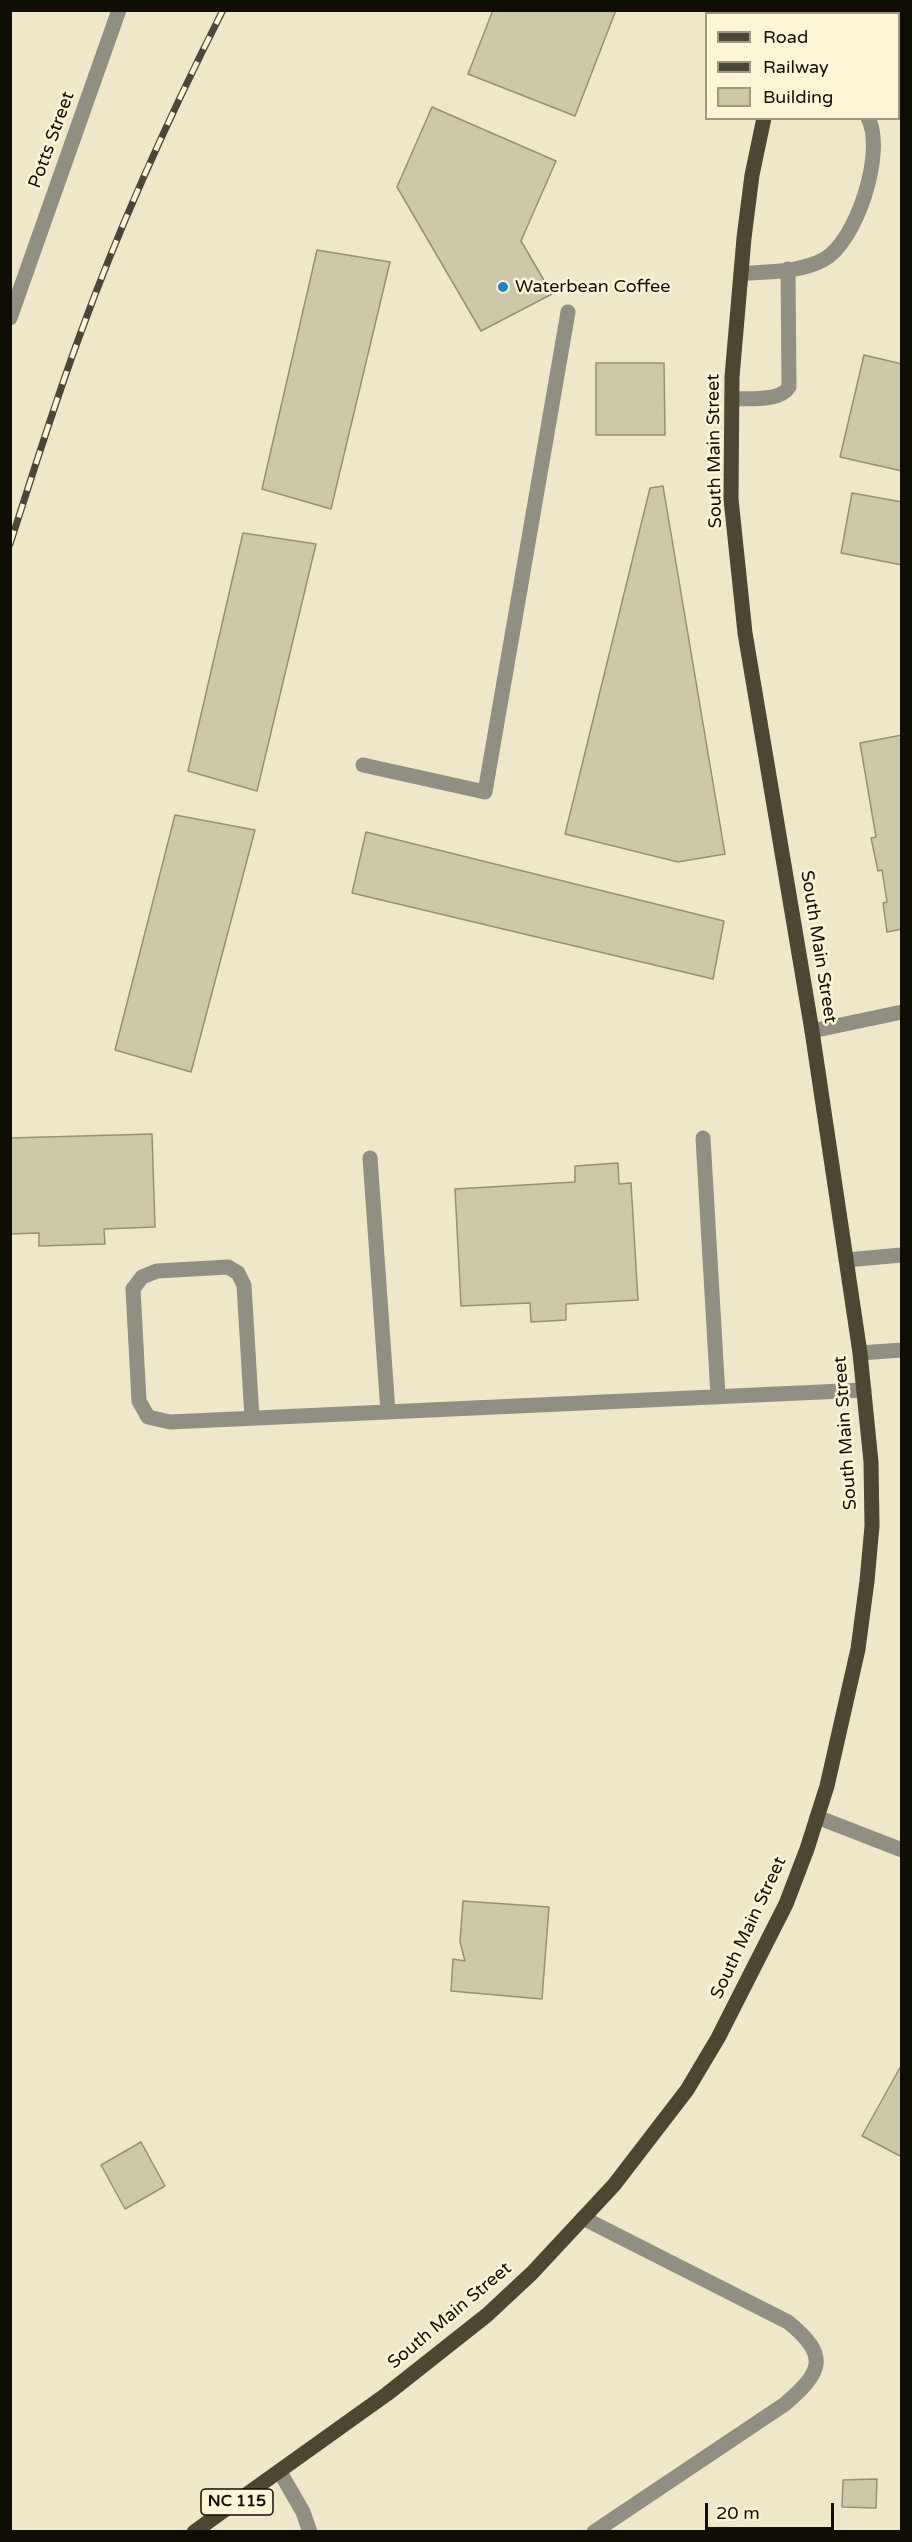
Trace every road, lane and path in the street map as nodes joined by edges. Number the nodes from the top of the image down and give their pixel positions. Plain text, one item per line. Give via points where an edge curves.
1 (119, 10) edge
2 (764, 120) edge
3 (869, 120) edge
4 (788, 269) junction
5 (741, 274) junction
6 (568, 312) dead end
7 (10, 318) edge
8 (732, 399) junction
9 (363, 765) dead end
10 (902, 1012) edge
11 (812, 1031) junction
12 (703, 1138) dead end
13 (370, 1158) dead end
14 (902, 1255) edge
15 (846, 1260) junction
16 (902, 1350) edge
17 (860, 1353) junction
18 (864, 1390) junction
19 (718, 1396) junction
20 (388, 1412) junction
21 (252, 1418) junction
22 (817, 1817) junction
23 (902, 1850) edge
24 (583, 2218) junction
25 (280, 2472) junction
26 (194, 2532) edge
27 (310, 2532) edge
28 (594, 2532) edge

1 - 7 street, Potts Street
2 - 5 main road, South Main Street / NC 115 via 752,175
3 - 4 street via 873,163 863,206 834,252 823,260
4 - 5 street
4 - 8 street via 789,387 777,396
5 - 8 main road, South Main Street / NC 115
6 - 9 street via 485,792
8 - 11 main road, South Main Street / NC 115 via 731,499 745,633
10 - 11 street
11 - 15 main road, South Main Street / NC 115
12 - 19 street
13 - 20 street
14 - 15 street
15 - 17 main road, South Main Street / NC 115
16 - 17 street
17 - 18 main road, South Main Street / NC 115
18 - 19 street
18 - 22 main road, South Main Street / NC 115 via 871,1462 872,1526 867,1581 858,1649
19 - 20 street
20 - 21 street
21 - 21 street via 170,1422 148,1417 139,1401 133,1289 142,1277 157,1271 228,1267 238,1273 244,1285
22 - 23 street
22 - 24 main road, South Main Street / NC 115 via 786,1904 718,2038 687,2090 614,2185
24 - 25 main road, South Main Street / NC 115 via 487,2315
24 - 28 street via 788,2322 807,2337 815,2353 816,2370 807,2386 785,2404
25 - 26 main road, South Main Street / NC 115
25 - 27 street

